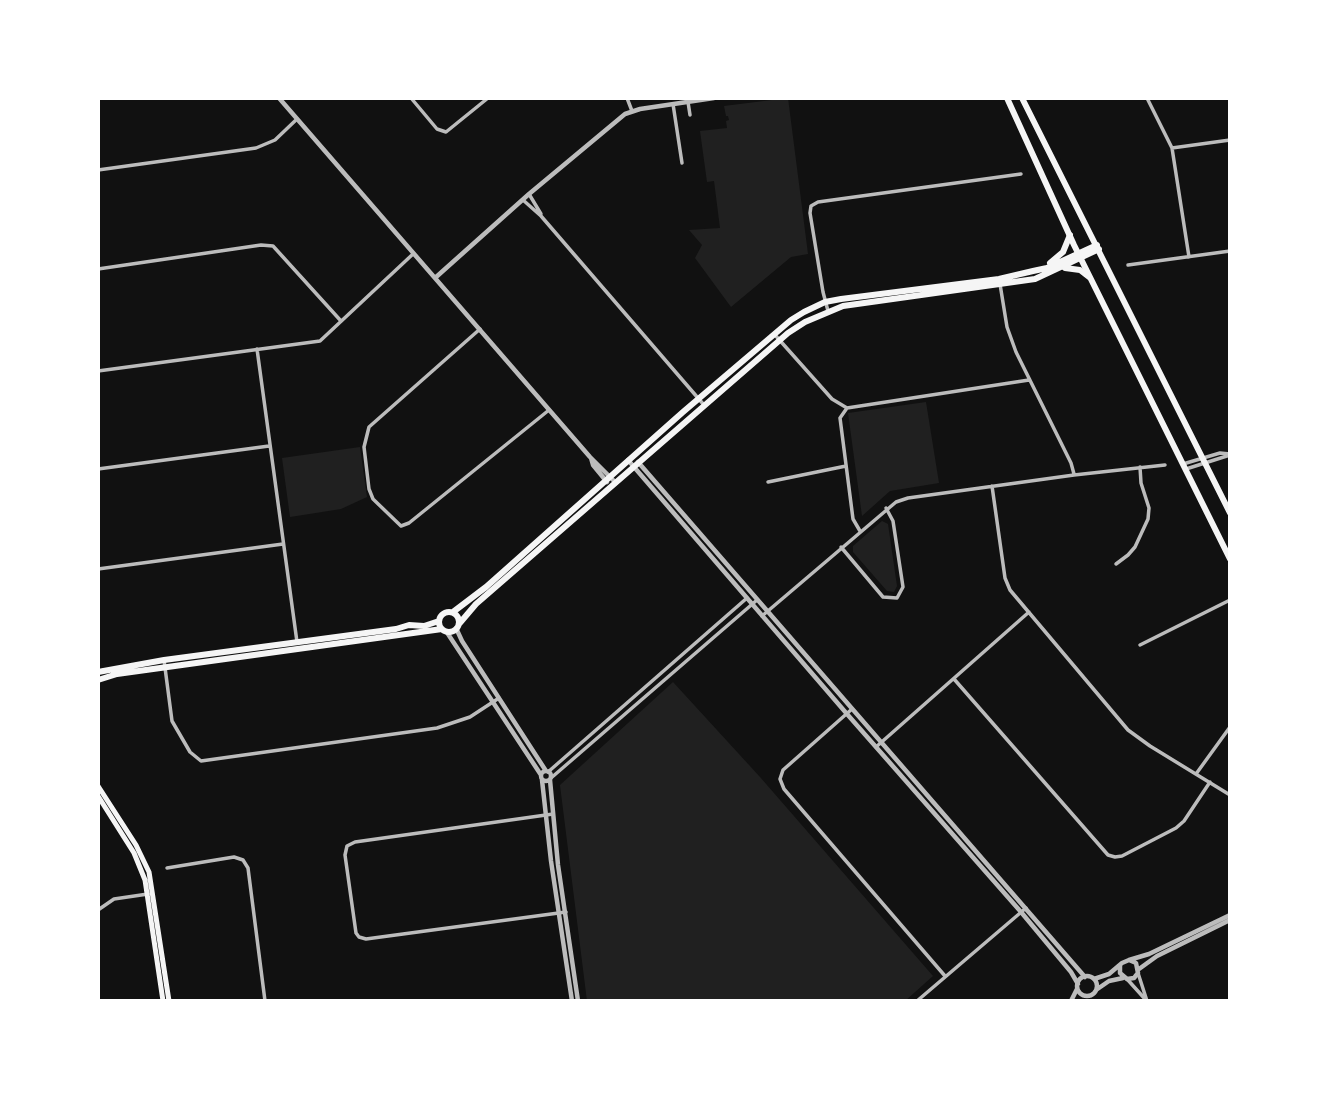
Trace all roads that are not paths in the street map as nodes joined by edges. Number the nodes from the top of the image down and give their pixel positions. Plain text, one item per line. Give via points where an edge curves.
1 (279, 98) edge
2 (411, 98) edge
3 (488, 98) edge
4 (626, 98) edge
5 (714, 98) edge
6 (1007, 98) edge
7 (1023, 98) edge
8 (1147, 98) edge
9 (688, 102) junction
10 (673, 104) junction
11 (632, 111) junction
12 (690, 115) dead end
13 (297, 119) junction
14 (1230, 140) edge
15 (1172, 148) junction
16 (682, 163) dead end
17 (98, 170) edge
18 (1021, 174) dead end
19 (529, 194) junction
20 (523, 200) junction
21 (541, 216) junction
22 (1070, 235) junction
23 (1098, 247) junction
24 (1230, 251) edge
25 (414, 254) junction
26 (1079, 256) junction
27 (1189, 257) junction
28 (1128, 265) dead end
29 (98, 269) edge
30 (1043, 269) junction
31 (1059, 269) junction
32 (435, 278) junction
33 (1091, 279) junction
34 (1000, 282) junction
35 (825, 302) junction
36 (828, 311) junction
37 (341, 321) junction
38 (480, 329) junction
39 (777, 337) junction
40 (257, 349) junction
41 (98, 370) edge
42 (1029, 380) junction
43 (699, 399) junction
44 (704, 406) junction
45 (847, 408) junction
46 (551, 409) junction
47 (269, 446) junction
48 (1230, 454) edge
49 (631, 458) junction
50 (1203, 460) junction
51 (1165, 465) dead end
52 (637, 466) junction
53 (846, 466) junction
54 (1140, 467) junction
55 (1184, 467) junction
56 (98, 469) edge
57 (1074, 475) junction
58 (608, 478) junction
59 (768, 482) dead end
60 (614, 484) junction
61 (992, 486) junction
62 (886, 508) junction
63 (1230, 513) edge
64 (561, 526) junction
65 (860, 531) junction
66 (283, 544) junction
67 (841, 547) junction
68 (1230, 559) edge
69 (1116, 564) dead end
70 (98, 569) edge
71 (503, 577) junction
72 (749, 596) junction
73 (757, 600) junction
74 (1230, 600) edge
75 (752, 604) junction
76 (453, 612) junction
77 (768, 612) junction
78 (1029, 612) junction
79 (762, 616) junction
80 (439, 621) junction
81 (458, 626) junction
82 (444, 630) junction
83 (297, 644) junction
84 (1140, 645) dead end
85 (465, 652) junction
86 (165, 663) junction
87 (98, 672) edge
88 (954, 679) junction
89 (98, 680) edge
90 (496, 699) junction
91 (852, 709) junction
92 (847, 714) junction
93 (1230, 727) edge
94 (882, 742) junction
95 (876, 747) junction
96 (1196, 774) junction
97 (544, 775) junction
98 (551, 779) junction
99 (1210, 782) junction
100 (98, 786) edge
101 (1230, 795) edge
102 (98, 796) edge
103 (550, 815) junction
104 (167, 868) dead end
105 (151, 894) junction
106 (98, 910) edge
107 (1023, 910) junction
108 (562, 913) junction
109 (1230, 915) edge
110 (1230, 920) edge
111 (1129, 960) junction
112 (1120, 966) junction
113 (1138, 971) junction
114 (946, 976) junction
115 (1085, 976) junction
116 (1125, 978) junction
117 (1094, 979) junction
118 (1077, 985) junction
119 (1096, 991) junction
120 (1087, 996) junction
121 (163, 1001) edge
122 (169, 1001) edge
123 (265, 1001) edge
124 (572, 1001) edge
125 (578, 1001) edge
126 (917, 1001) edge
127 (1071, 1001) edge
128 (1081, 1001) edge
129 (1147, 1001) edge

1 - 13 street
2 - 3 street via 446,132
4 - 11 street
5 - 9 street
6 - 22 main road
7 - 23 main road
8 - 15 street
9 - 10 street
9 - 12 street
10 - 11 street
10 - 16 street
11 - 19 street
13 - 17 street via 275,140 256,148
13 - 25 street
14 - 15 street
15 - 27 street
18 - 35 street via 811,206
19 - 20 street
19 - 21 street
20 - 21 street
20 - 32 street
21 - 43 street
22 - 26 main road
22 - 30 main road via 1060,255
23 - 26 main road
23 - 50 main road
24 - 27 street
25 - 32 street
25 - 37 street
26 - 30 main road
26 - 31 main road
26 - 33 main road
27 - 28 street
29 - 37 street via 273,246
30 - 34 main road
31 - 33 main road via 1077,268
31 - 34 main road via 1035,279
32 - 38 street
33 - 55 main road
34 - 35 main road
34 - 36 main road
34 - 42 street via 1007,327
35 - 36 street
35 - 39 main road via 791,320
36 - 39 main road
37 - 40 street via 320,341
38 - 46 street
38 - 46 street via 369,427 364,447 373,499 401,526 409,523
39 - 43 main road
39 - 44 main road
39 - 45 street via 832,399
40 - 41 street
40 - 47 street
42 - 45 street
42 - 57 street
43 - 44 street
43 - 49 main road
44 - 52 main road
45 - 53 street via 840,418
46 - 58 street
47 - 56 street
47 - 66 street
48 - 50 street
49 - 52 street
49 - 58 main road
50 - 55 street
50 - 63 main road
51 - 54 street
52 - 60 main road
52 - 72 street
53 - 59 street
53 - 65 street via 853,519
54 - 57 street
54 - 69 street via 1148,519 1135,547
55 - 68 main road
57 - 61 street
58 - 60 street
58 - 64 main road
60 - 64 main road
61 - 62 street via 908,498
61 - 78 street via 1005,578
62 - 65 street
62 - 67 street via 893,521 903,587 897,598 883,597
64 - 71 main road
65 - 67 street
66 - 70 street
66 - 83 street
67 - 77 street
71 - 76 main road
71 - 81 main road
72 - 73 street
72 - 75 street
72 - 97 street
73 - 75 street
73 - 77 street
74 - 84 street
75 - 79 street
75 - 98 street
76 - 80 main road via 445,612
76 - 81 main road
77 - 79 street
77 - 91 street
78 - 88 street
78 - 96 street via 1128,730
79 - 92 street
80 - 82 main road
80 - 83 main road
81 - 82 main road
81 - 85 street
82 - 83 main road
82 - 85 street
83 - 86 main road
85 - 90 street
86 - 87 main road
86 - 89 main road
86 - 90 street via 175,729 201,761 437,729 470,717
88 - 94 street
88 - 99 street via 1108,855 1122,856 1176,828
90 - 97 street
91 - 92 street
91 - 94 street
92 - 95 street
92 - 114 street via 783,770 780,779
93 - 96 street
94 - 95 street
94 - 107 street
95 - 107 street
96 - 99 street
97 - 98 street
97 - 98 street via 546,782
97 - 103 street
98 - 103 street
99 - 101 street
100 - 105 main road via 136,845 149,872
102 - 105 main road via 134,853
103 - 108 street
103 - 108 street via 355,842 347,846 345,855 356,933 366,940
104 - 123 street via 234,857 243,860 248,868
105 - 106 street via 114,899
105 - 121 main road
105 - 122 main road
107 - 114 street
107 - 115 street
107 - 118 street
108 - 124 street
108 - 125 street
109 - 111 street
110 - 113 street via 1157,956
111 - 112 street
111 - 113 street via 1136,963
112 - 116 street
112 - 117 street
113 - 116 street via 1133,978
113 - 129 street
114 - 126 street
115 - 117 street
115 - 118 street
116 - 119 street via 1109,981
116 - 129 street
117 - 119 street
118 - 120 street
118 - 127 street
119 - 120 street
120 - 128 street

